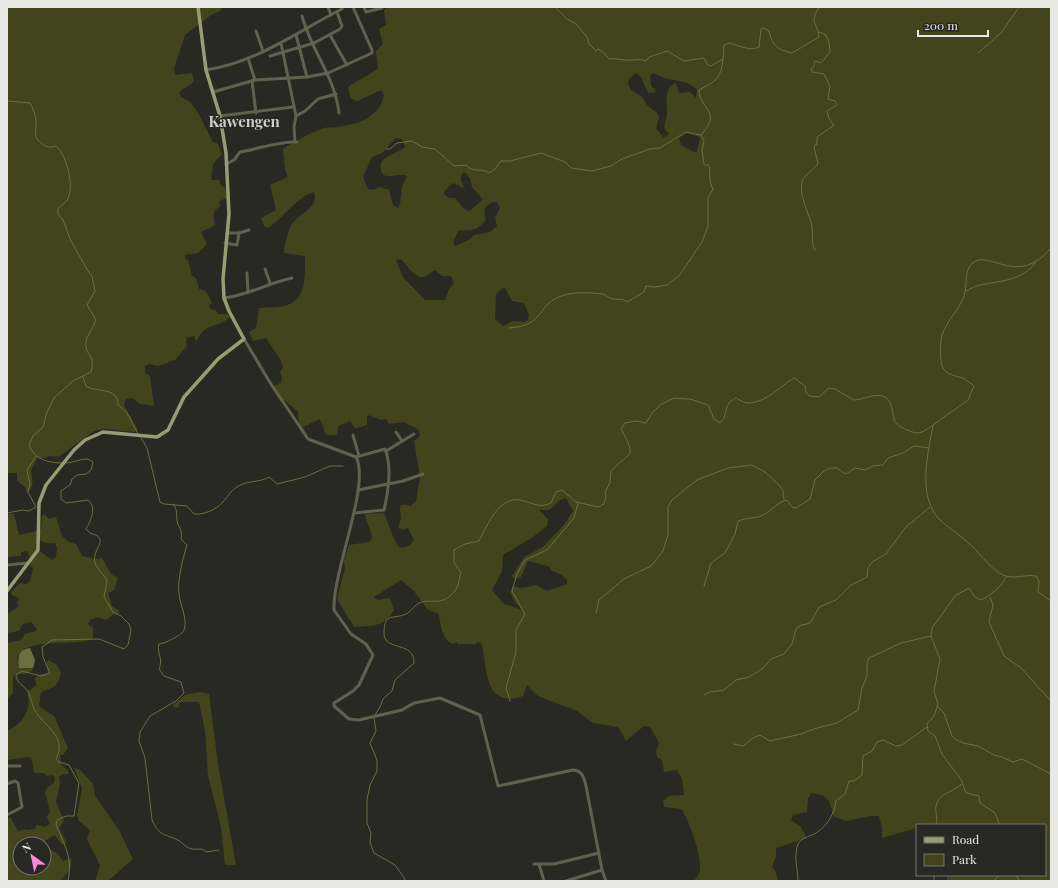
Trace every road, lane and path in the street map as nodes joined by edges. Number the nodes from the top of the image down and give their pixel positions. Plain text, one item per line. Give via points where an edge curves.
1 (198, 7) edge
2 (328, 7) edge
3 (346, 7) edge
4 (353, 7) edge
5 (364, 7) edge
6 (342, 8) edge
7 (382, 8) dead end
8 (337, 12) junction
9 (366, 12) junction
10 (331, 15) junction
11 (358, 15) junction
12 (302, 16) dead end
13 (307, 28) junction
14 (256, 31) dead end
15 (330, 34) junction
16 (296, 35) junction
17 (281, 43) junction
18 (314, 44) junction
19 (299, 47) junction
20 (263, 51) junction
21 (283, 52) junction
22 (270, 56) dead end
23 (248, 58) junction
24 (347, 66) junction
25 (206, 70) junction
26 (328, 73) junction
27 (307, 77) junction
28 (288, 78) junction
29 (254, 81) junction
30 (213, 92) junction
31 (336, 94) junction
32 (293, 108) junction
33 (256, 113) junction
34 (339, 113) dead end
35 (220, 116) junction
36 (296, 116) junction
37 (226, 164) junction
38 (249, 230) dead end
39 (227, 233) junction
40 (239, 233) junction
41 (225, 243) junction
42 (265, 269) dead end
43 (247, 272) dead end
44 (292, 278) dead end
45 (270, 283) junction
46 (248, 292) junction
47 (224, 298) junction
48 (244, 339) junction
49 (396, 432) dead end
50 (414, 434) dead end
51 (353, 435) dead end
52 (402, 441) junction
53 (386, 451) junction
54 (358, 456) junction
55 (423, 474) dead end
56 (388, 483) junction
57 (358, 490) junction
58 (354, 513) junction
59 (28, 563) junction
60 (7, 565) edge
61 (7, 591) edge
62 (7, 766) edge
63 (20, 766) dead end
64 (7, 784) edge
65 (7, 815) edge
66 (599, 853) junction
67 (534, 864) dead end
68 (539, 864) junction
69 (602, 870) junction
70 (544, 881) edge
71 (566, 881) edge
72 (606, 881) edge

1 - 25 main road
2 - 10 street
3 - 6 street
4 - 11 street
5 - 9 street
6 - 8 street
7 - 9 street
8 - 10 street
8 - 15 street via 342,27
9 - 11 street
10 - 13 street
11 - 24 street via 372,52
12 - 13 street
13 - 16 street
13 - 18 street
14 - 20 street
15 - 18 street
15 - 24 street
16 - 17 street
16 - 19 street
17 - 20 street
17 - 21 street
18 - 19 street
18 - 26 street
19 - 21 street
19 - 27 street
20 - 23 street
21 - 22 street
21 - 28 street
23 - 25 street via 221,68
23 - 29 street
24 - 26 street
25 - 30 main road
26 - 27 street
26 - 31 street
27 - 28 street
28 - 29 street
28 - 32 street
29 - 30 street
29 - 33 street via 253,103
30 - 35 main road
31 - 34 street
31 - 36 street via 318,99
32 - 33 street
32 - 36 street
33 - 35 street
35 - 37 main road
36 - 37 street via 296,142 276,143 240,152 234,160
37 - 39 main road via 229,199
38 - 40 street
39 - 40 street
39 - 41 main road
40 - 41 street via 237,245
41 - 47 main road via 222,279
42 - 45 street
43 - 46 street
44 - 45 street
45 - 46 street
46 - 47 street
47 - 48 main road
48 - 54 street via 308,439
48 - 59 main road via 218,359 184,397 166,432 157,437 103,432 85,440 65,459 47,482 41,498 39,547
49 - 52 street
50 - 52 street
51 - 54 street
52 - 53 street
53 - 54 street via 384,449
53 - 56 street
54 - 57 street
55 - 56 street
56 - 57 street
56 - 58 street via 384,510
57 - 58 street
58 - 66 street via 342,555 334,611 351,634 366,644 373,655 359,685 334,706 349,719 359,720 402,710 414,703 436,698 477,712 496,783 500,787 573,770 580,772 586,786
59 - 60 street
59 - 61 main road
62 - 63 street
64 - 65 street via 17,782 22,807
66 - 68 street via 554,864
66 - 69 street
67 - 68 street
68 - 70 street
69 - 71 street
69 - 72 street

